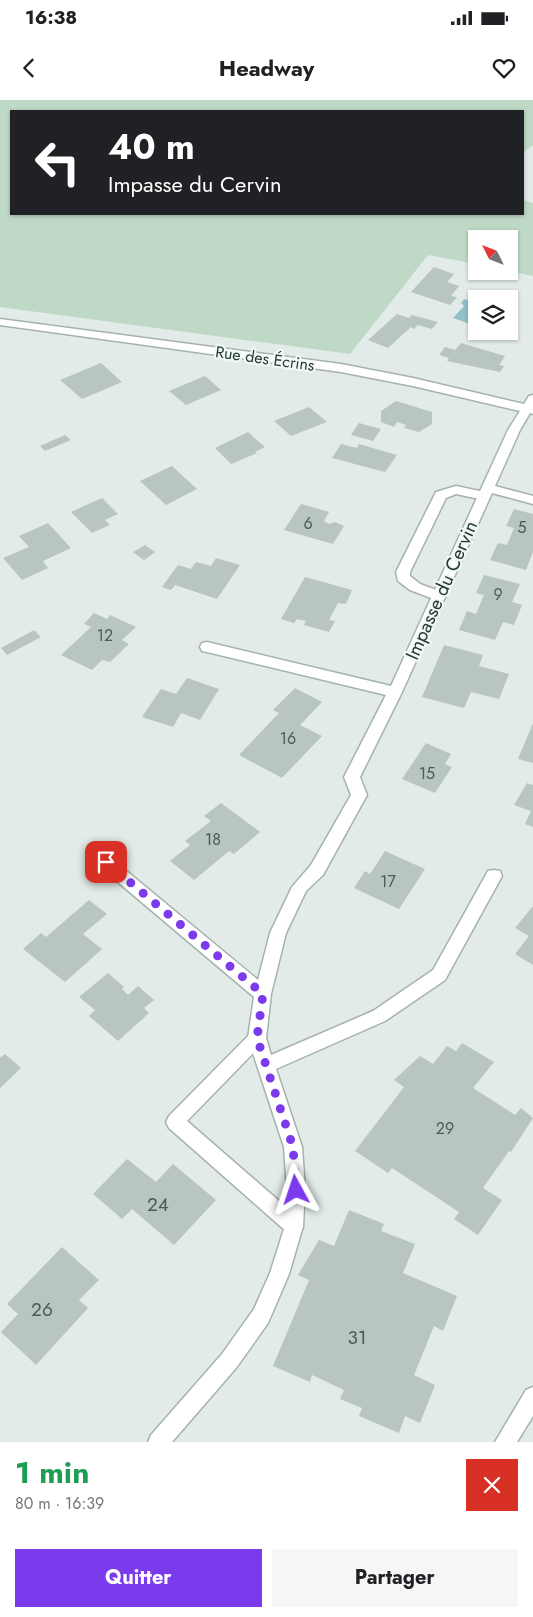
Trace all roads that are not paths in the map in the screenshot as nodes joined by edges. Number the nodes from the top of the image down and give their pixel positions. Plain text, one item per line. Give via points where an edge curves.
1 (0, 322) edge
2 (531, 406) edge
3 (486, 492) junction
4 (533, 500) edge
5 (439, 596) junction
6 (207, 647) dead end
7 (395, 692) junction
8 (106, 862) dead end
9 (494, 876) dead end
10 (263, 994) junction
11 (257, 1038) junction
12 (266, 1065) junction
13 (294, 1226) junction
14 (533, 1397) edge
15 (158, 1442) edge
16 (505, 1442) edge

1 - 2 street, Rue des Écrins via 341,368
2 - 3 street, Impasse du Cervin via 514,430
3 - 4 street
3 - 5 street, Impasse du Cervin
3 - 5 street via 452,490 441,495 404,572 403,578 408,583
5 - 7 street, Impasse du Cervin
6 - 7 street
7 - 10 street, Impasse du Cervin via 352,778 359,795 317,870 300,887 278,933
8 - 10 street
9 - 12 street via 439,975 379,1016
10 - 11 street, Impasse du Cervin
11 - 12 street, Impasse du Cervin
11 - 13 street via 175,1122
12 - 13 street, Impasse du Cervin via 293,1147
13 - 15 street, Impasse du Cervin via 261,1316 229,1361
14 - 16 street

